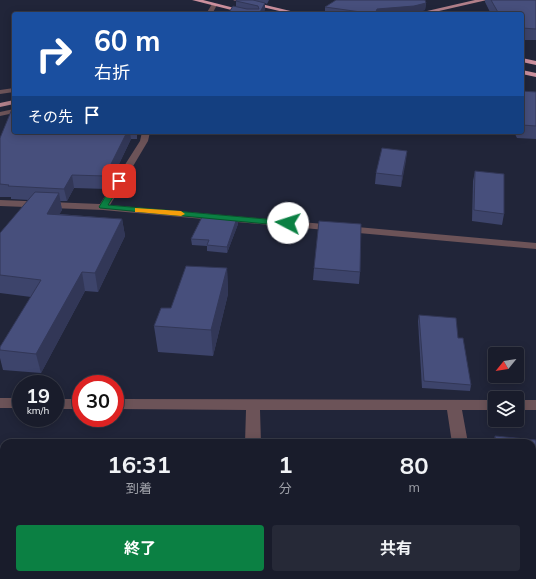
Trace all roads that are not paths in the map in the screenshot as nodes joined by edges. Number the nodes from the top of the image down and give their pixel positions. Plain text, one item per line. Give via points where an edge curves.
1 (195, 0) edge
2 (236, 0) edge
3 (484, 0) edge
4 (214, 5) junction
5 (210, 12) edge
6 (246, 12) edge
7 (291, 12) edge
8 (427, 12) edge
9 (524, 60) edge
10 (536, 63) edge
11 (524, 72) edge
12 (536, 75) edge
13 (12, 90) edge
14 (0, 92) edge
15 (12, 102) edge
16 (0, 105) edge
17 (12, 111) edge
18 (0, 114) edge
19 (146, 134) edge
20 (0, 202) edge
21 (102, 207) junction
22 (536, 246) edge
23 (0, 403) edge
24 (12, 403) edge
25 (124, 404) edge
26 (253, 405) junction
27 (488, 405) edge
28 (524, 405) edge
29 (536, 405) edge
30 (454, 406) junction
31 (253, 439) edge
32 (459, 439) edge

1 - 4 highway
2 - 7 highway
3 - 8 main road
4 - 5 street
4 - 6 highway
9 - 10 highway
11 - 12 highway
13 - 14 street
15 - 16 main road
17 - 18 street
19 - 21 street via 144,141
20 - 21 street
21 - 22 street
23 - 24 street
25 - 26 street
26 - 30 street
26 - 31 street
27 - 30 street
28 - 29 street
30 - 32 street

